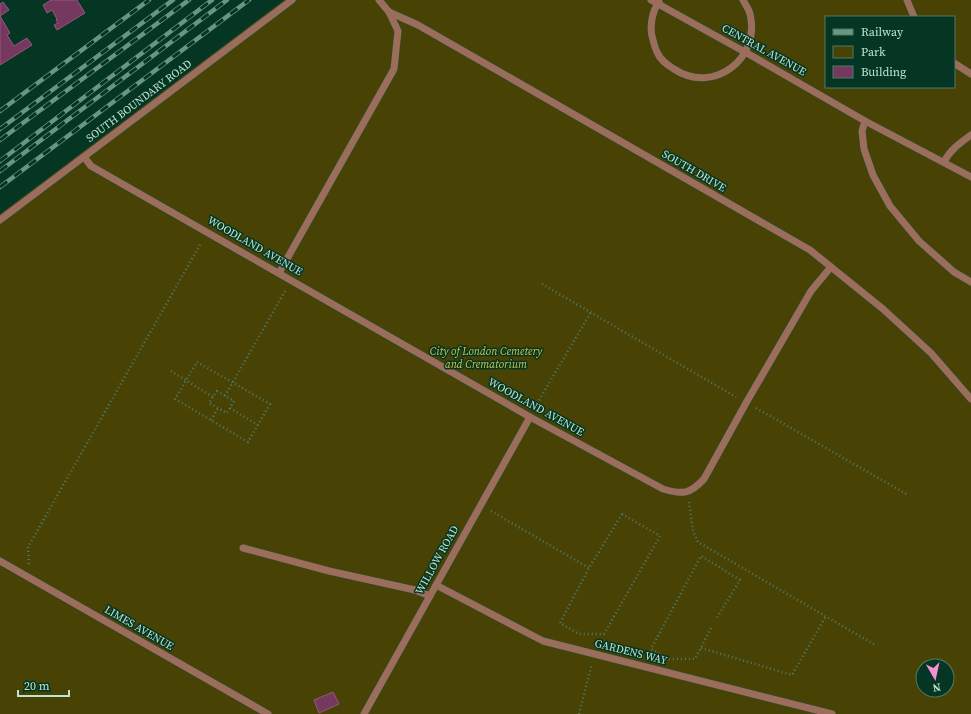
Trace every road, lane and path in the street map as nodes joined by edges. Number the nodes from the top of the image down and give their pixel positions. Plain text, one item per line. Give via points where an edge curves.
1 (292, 0) edge
2 (379, 0) edge
3 (743, 0) edge
4 (906, 0) edge
5 (656, 1) edge
6 (390, 12) junction
7 (914, 16) edge
8 (745, 52) junction
9 (955, 64) edge
10 (971, 74) edge
11 (865, 121) junction
12 (971, 135) edge
13 (84, 158) junction
14 (944, 162) junction
15 (971, 177) edge
16 (0, 220) edge
17 (208, 232) junction
18 (831, 267) junction
19 (280, 273) junction
20 (291, 280) junction
21 (971, 282) edge
22 (542, 284) dead end
23 (590, 312) junction
24 (171, 371) dead end
25 (186, 381) junction
26 (233, 383) junction
27 (225, 396) junction
28 (213, 397) junction
29 (971, 399) edge
30 (746, 403) junction
31 (218, 408) junction
32 (230, 408) junction
33 (530, 417) junction
34 (211, 420) junction
35 (258, 425) junction
36 (688, 491) junction
37 (908, 495) dead end
38 (480, 504) junction
39 (243, 548) dead end
40 (0, 561) edge
41 (589, 568) junction
42 (26, 576) junction
43 (436, 585) junction
44 (430, 596) junction
45 (826, 616) junction
46 (716, 619) dead end
47 (711, 628) dead end
48 (875, 644) dead end
49 (700, 648) junction
50 (594, 654) junction
51 (268, 714) edge
52 (364, 714) edge
53 (579, 714) edge
54 (832, 714) edge

1 - 13 lane, SOUTH BOUNDARY ROAD
2 - 6 lane, SOUTH DRIVE
3 - 8 lane via 750,12 752,29 749,46
4 - 7 lane
5 - 8 lane, CENTRAL AVENUE
5 - 8 lane via 652,36 657,52 667,65 681,74 697,78 713,77 728,71 741,60
6 - 18 lane, SOUTH DRIVE via 425,29 803,246
6 - 19 lane via 398,31 394,69
8 - 11 lane, CENTRAL AVENUE
9 - 10 lane
11 - 14 lane, CENTRAL AVENUE
11 - 21 lane via 862,131 864,149 873,175 890,206 919,241 954,272
12 - 14 lane via 960,142
13 - 16 lane, SOUTH BOUNDARY ROAD
13 - 17 lane, WOODLAND AVENUE via 91,166
14 - 15 lane, CENTRAL AVENUE
17 - 19 lane, WOODLAND AVENUE
17 - 42 path via 28,547 29,571
18 - 29 lane, SOUTH DRIVE via 883,309 931,353
18 - 30 lane via 811,291
19 - 20 lane, WOODLAND AVENUE
20 - 26 path
20 - 33 lane, WOODLAND AVENUE
22 - 23 path
23 - 30 path
23 - 33 path
24 - 25 path
25 - 26 path via 197,362
25 - 28 path
25 - 34 path via 175,399
26 - 27 path
26 - 35 path via 270,404
27 - 28 path via 216,391
27 - 32 path via 234,401
28 - 31 path via 209,402
30 - 36 lane via 704,479 696,488
30 - 37 path
31 - 32 path via 227,413
31 - 34 path
32 - 35 path
33 - 36 lane, WOODLAND AVENUE via 663,489 676,493
33 - 38 lane, WILLOW ROAD
34 - 35 path via 248,442
36 - 45 path via 693,532 698,542
38 - 41 path
38 - 43 lane, WILLOW ROAD
39 - 44 lane via 415,590
40 - 42 lane, LIMES AVENUE
41 - 41 path via 622,514 660,536 604,634 579,634 560,623
42 - 51 lane, LIMES AVENUE
43 - 44 lane, WILLOW ROAD
43 - 50 lane, GARDENS WAY via 543,641
44 - 52 lane, WILLOW ROAD
45 - 48 path
45 - 49 path via 792,675
46 - 49 path via 740,580 701,556 651,648 668,659 695,659
47 - 49 path
50 - 53 path
50 - 54 lane, GARDENS WAY

